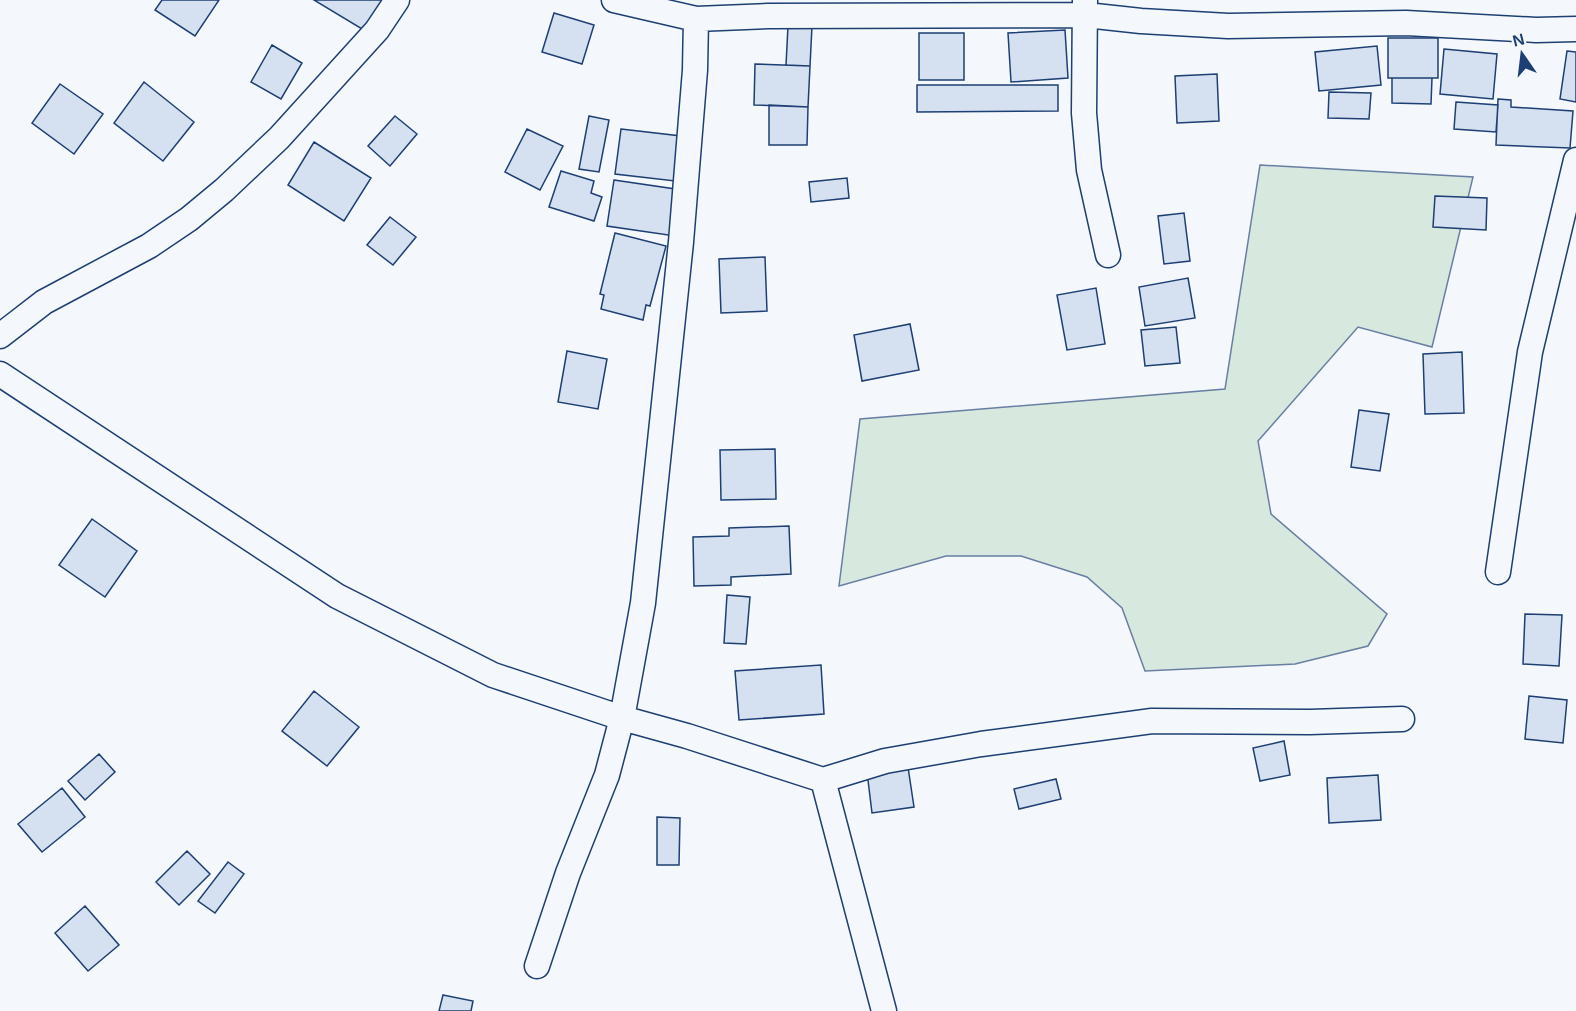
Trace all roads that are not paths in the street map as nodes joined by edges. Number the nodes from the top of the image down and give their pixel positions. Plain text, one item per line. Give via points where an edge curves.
1 (397, 0) edge
2 (614, 0) edge
3 (1085, 7) edge
4 (696, 19) junction
5 (1576, 29) edge
6 (1576, 160) edge
7 (1108, 255) dead end
8 (0, 336) edge
9 (0, 375) edge
10 (1498, 572) dead end
11 (622, 718) junction
12 (1402, 719) dead end
13 (823, 780) junction
14 (537, 966) dead end
15 (884, 1011) edge

1 - 8 street via 377,30 279,138 224,190 149,246 44,302
2 - 4 street
3 - 4 street
3 - 5 street via 1141,21 1228,26 1406,22
3 - 7 street via 1084,113 1089,170
4 - 11 street via 687,174 666,399 643,603
6 - 10 street via 1530,352
9 - 11 street via 337,596 494,675
11 - 13 street
11 - 14 street via 607,775
12 - 13 street via 1152,722 949,749 885,761
13 - 15 street

